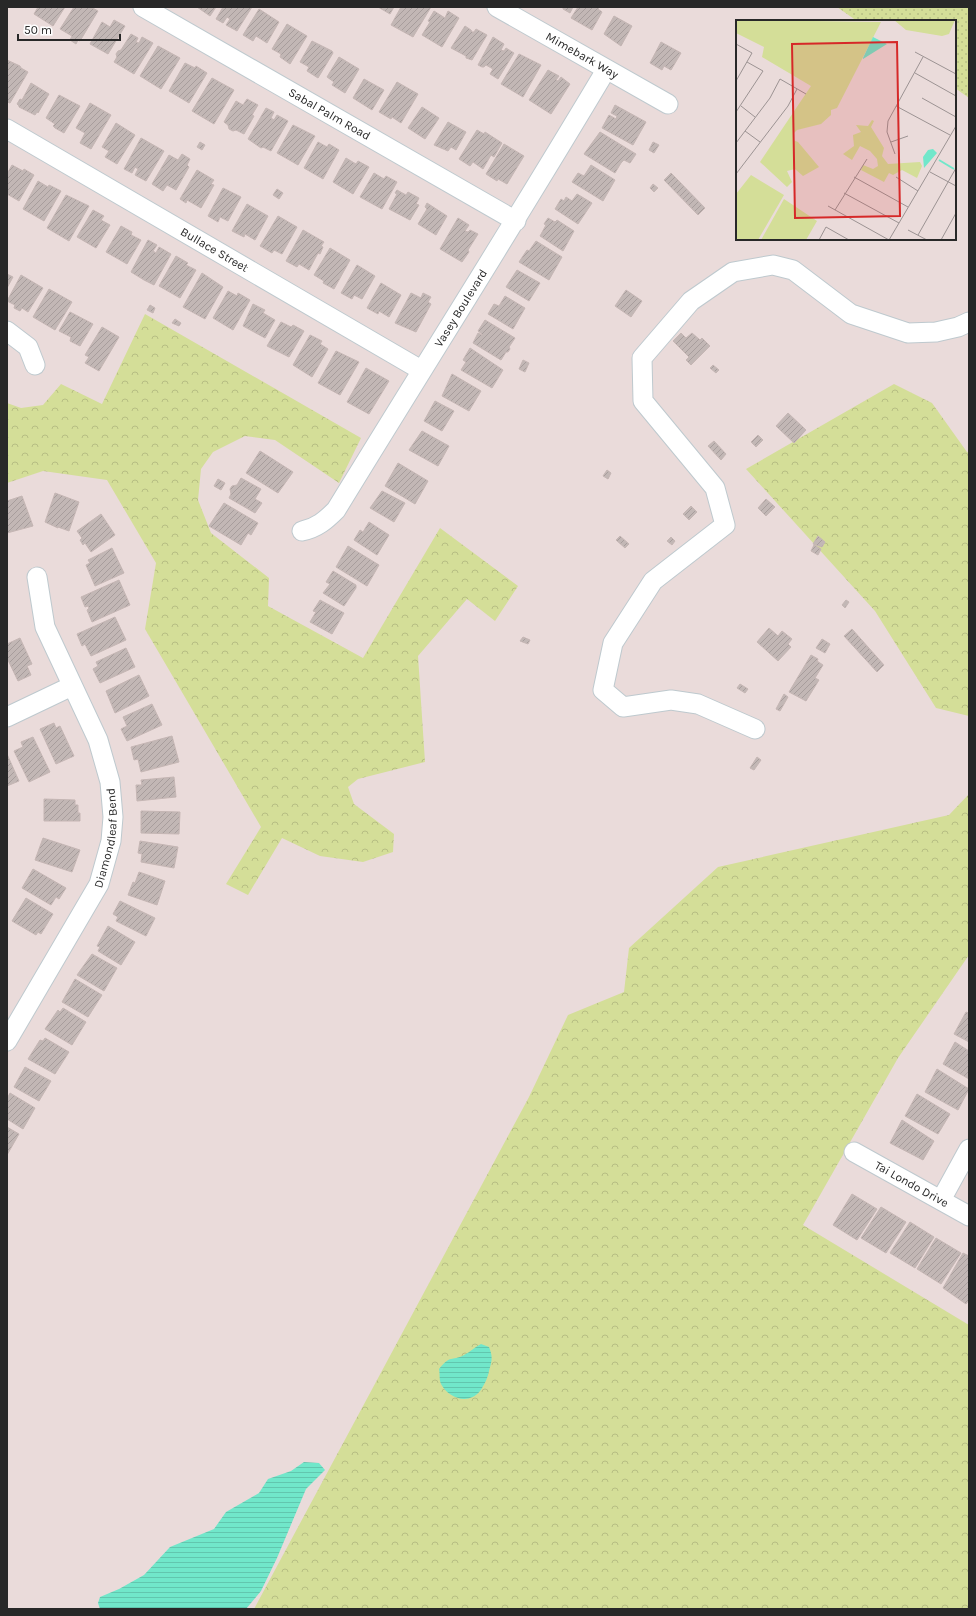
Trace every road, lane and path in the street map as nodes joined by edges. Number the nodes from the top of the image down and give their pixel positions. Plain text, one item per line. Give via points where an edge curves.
1 (143, 7) edge
2 (497, 7) edge
3 (606, 70) junction
4 (668, 104) dead end
5 (7, 129) edge
6 (516, 221) junction
7 (969, 322) edge
8 (7, 331) edge
9 (35, 365) dead end
10 (421, 370) junction
11 (302, 531) dead end
12 (37, 577) dead end
13 (72, 686) junction
14 (7, 717) edge
15 (755, 729) dead end
16 (13, 1017) edge
17 (7, 1041) edge
18 (969, 1149) edge
19 (854, 1152) dead end
20 (941, 1200) junction
21 (969, 1216) edge

1 - 6 street, Sabal Palm Road
2 - 3 street, Mimebark Way
3 - 4 street, Mimebark Way
3 - 6 street, Vasey Boulevard
5 - 10 street, Bullace Street
6 - 10 street, Vasey Boulevard
7 - 15 street via 936,332 908,333 851,314 793,270 773,265 733,272 691,301 642,358 643,401 715,488 725,525 653,581 613,643 603,690 623,707 671,700 698,704
8 - 9 street via 28,347
10 - 11 street, Vasey Boulevard via 336,510 325,522
12 - 13 street, Diamondleaf Bend via 45,627
13 - 14 street
13 - 16 street, Diamondleaf Bend via 98,740 110,782 113,816 111,841 99,884 86,908
16 - 17 street, Diamondleaf Bend
18 - 20 street
19 - 20 street, Tai Londo Drive
20 - 21 street, Tai Londo Drive

